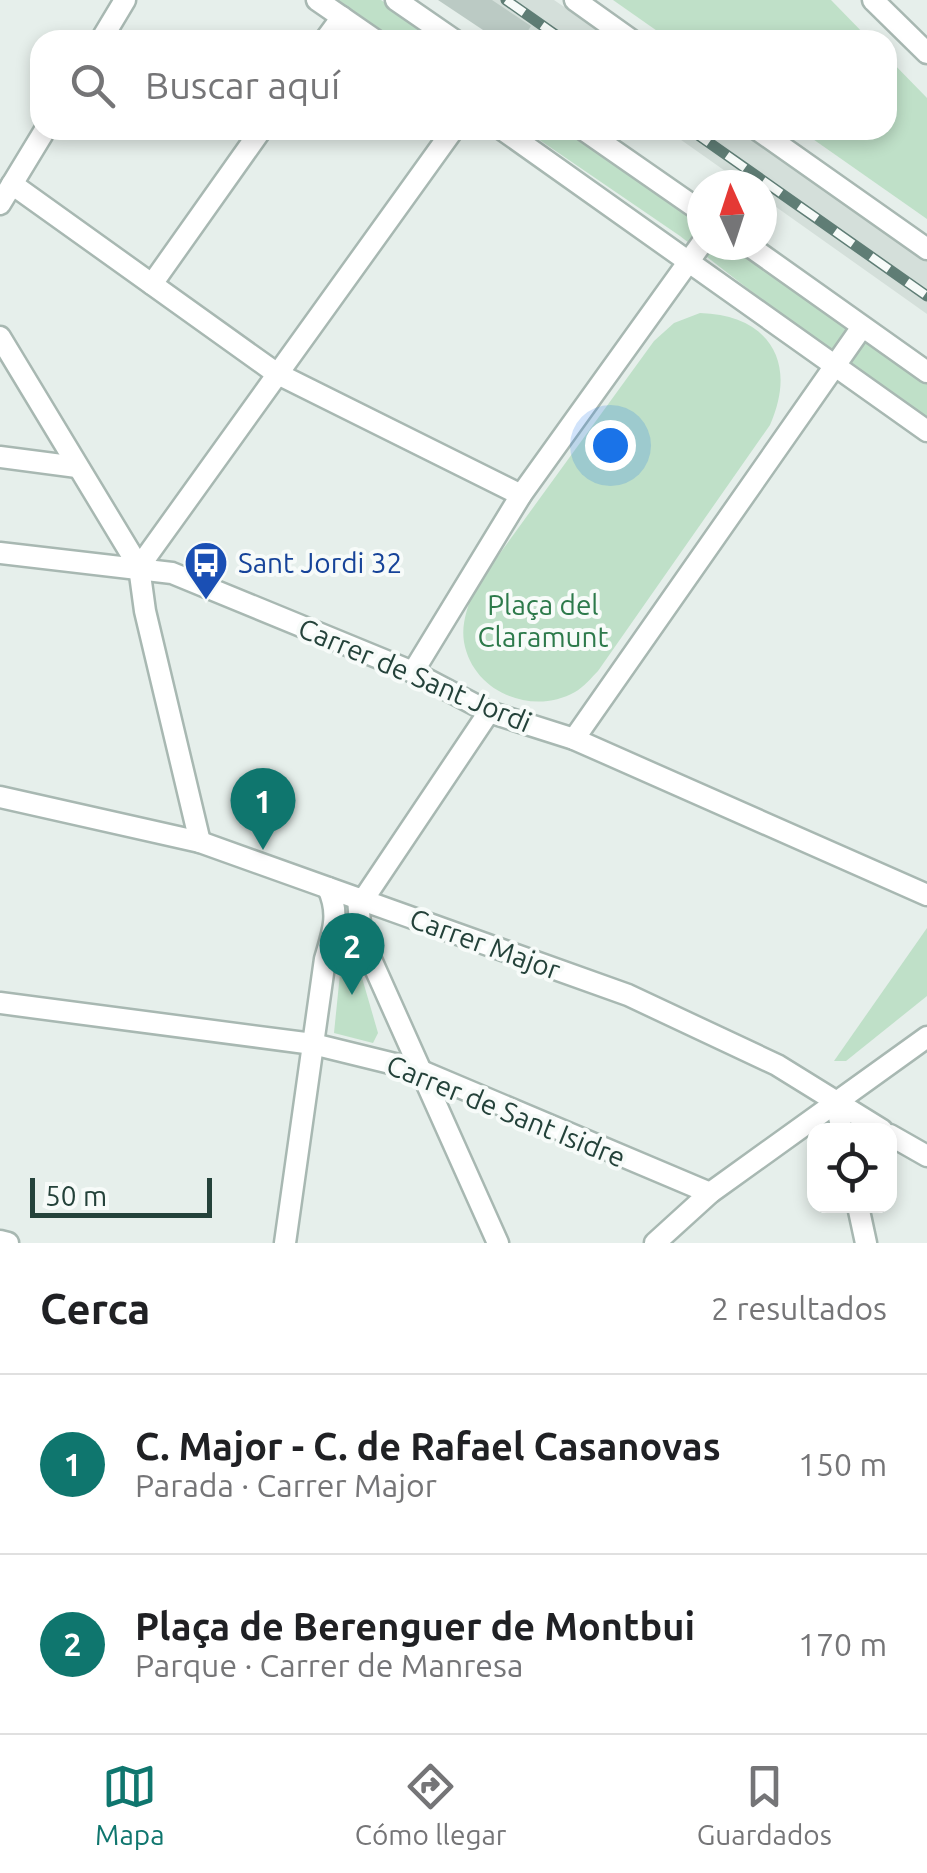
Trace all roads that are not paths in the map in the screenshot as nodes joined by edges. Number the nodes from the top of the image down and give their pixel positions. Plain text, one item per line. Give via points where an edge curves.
1 (125, 0) edge
2 (317, 0) edge
3 (396, 0) edge
4 (574, 0) edge
5 (873, 0) edge
6 (342, 17) junction
7 (106, 30) edge
8 (333, 30) edge
9 (361, 30) edge
10 (440, 30) edge
11 (617, 30) edge
12 (927, 54) edge
13 (40, 140) edge
14 (254, 140) edge
15 (445, 140) edge
16 (517, 140) edge
17 (598, 140) edge
18 (772, 140) edge
19 (12, 184) junction
20 (687, 202) edge
21 (0, 204) edge
22 (927, 249) edge
23 (692, 260) edge
24 (769, 260) edge
25 (689, 264) junction
26 (152, 284) junction
27 (862, 326) junction
28 (0, 337) edge
29 (834, 364) junction
30 (927, 372) edge
31 (276, 374) junction
32 (927, 431) edge
33 (0, 456) edge
34 (77, 468) junction
35 (520, 495) junction
36 (0, 553) edge
37 (139, 567) junction
38 (413, 672) junction
39 (489, 712) junction
40 (574, 739) junction
41 (0, 797) edge
42 (200, 842) junction
43 (328, 888) junction
44 (927, 895) edge
45 (360, 899) junction
46 (360, 937) junction
47 (324, 960) junction
48 (0, 1002) edge
49 (927, 1037) edge
50 (314, 1044) junction
51 (419, 1070) junction
52 (836, 1104) junction
53 (840, 1123) edge
54 (870, 1123) edge
55 (897, 1139) edge
56 (927, 1156) edge
57 (710, 1194) junction
58 (860, 1213) edge
59 (0, 1240) edge
60 (8, 1243) edge
61 (285, 1243) edge
62 (498, 1243) edge
63 (655, 1243) edge
64 (866, 1243) edge

1 - 7 street
2 - 6 street
3 - 10 street
4 - 11 street
5 - 12 street
6 - 8 street
6 - 9 street
13 - 19 street
14 - 26 street
15 - 31 street
16 - 25 street
17 - 20 street
18 - 22 street
19 - 21 street
19 - 26 street
23 - 25 street
24 - 27 street
25 - 29 street
25 - 35 street
26 - 31 street
27 - 29 street
27 - 30 street
28 - 34 street
29 - 32 street
29 - 40 street
31 - 35 street
31 - 37 street
33 - 34 street
34 - 37 street
35 - 38 street
36 - 37 street, Carrer de Sant Jordi
37 - 38 street, Carrer de Sant Jordi via 172,573
37 - 42 street
38 - 39 street, Carrer de Sant Jordi
39 - 40 street, Carrer de Sant Jordi
39 - 45 street
40 - 44 street, Carrer de Sant Jordi
41 - 42 street, Carrer Major
42 - 43 street, Carrer Major
43 - 45 street, Carrer Major
43 - 47 street via 335,927
45 - 46 street
45 - 52 street, Carrer Major via 628,996 777,1065
46 - 47 street via 343,940
46 - 51 street
47 - 50 street
48 - 50 street, Carrer de Sant Isidre
49 - 52 street
50 - 51 street, Carrer de Sant Isidre
50 - 61 street
51 - 57 street, Carrer de Sant Isidre
51 - 62 street
52 - 53 street
52 - 54 street, Carrer Major
52 - 57 street
55 - 56 street
57 - 63 street
58 - 64 street
59 - 60 street

